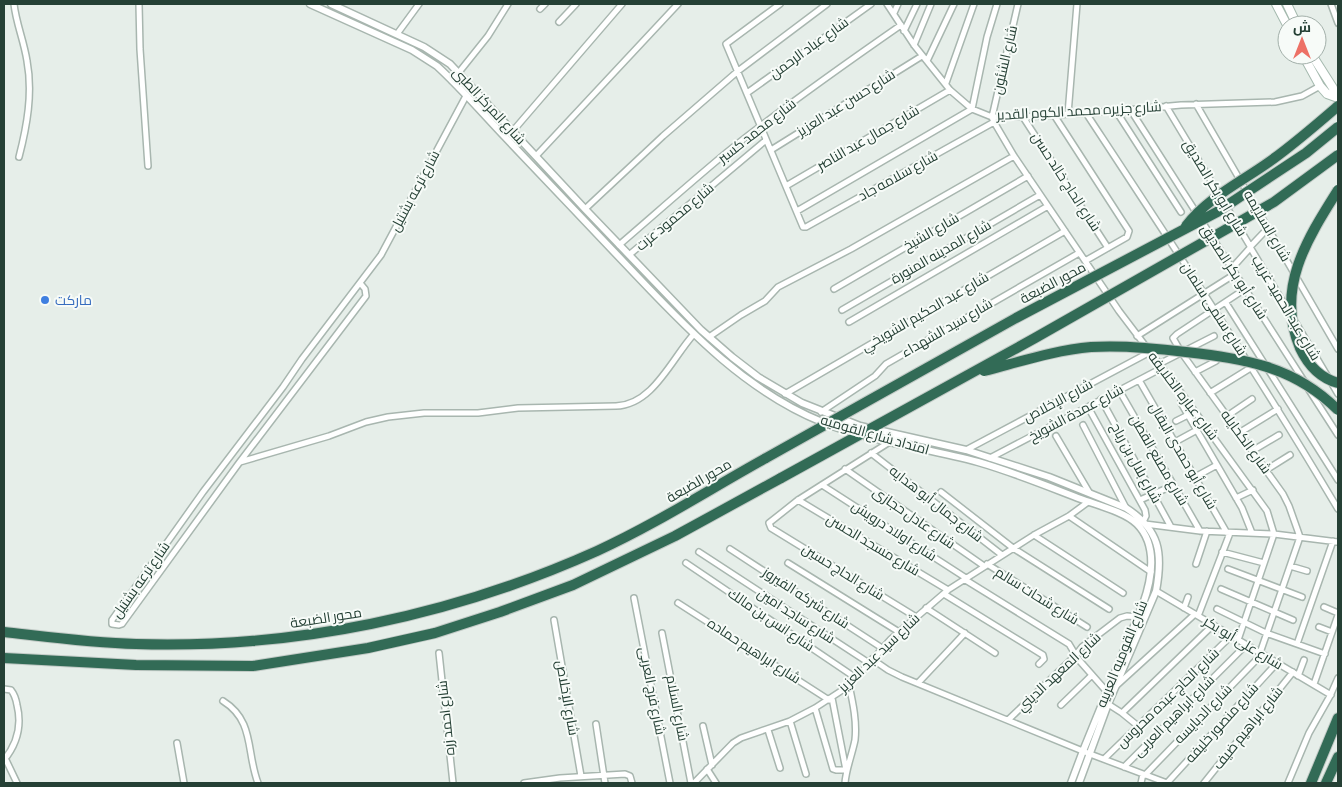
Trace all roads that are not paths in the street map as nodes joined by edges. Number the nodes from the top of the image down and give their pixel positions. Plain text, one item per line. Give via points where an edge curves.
1 (14, 4) edge
2 (139, 4) edge
3 (310, 4) edge
4 (330, 4) edge
5 (419, 4) edge
6 (508, 4) edge
7 (545, 4) edge
8 (576, 4) edge
9 (622, 4) edge
10 (678, 4) edge
11 (780, 4) edge
12 (827, 4) edge
13 (871, 4) edge
14 (887, 4) edge
15 (898, 4) edge
16 (916, 4) edge
17 (931, 4) edge
18 (954, 4) edge
19 (974, 4) edge
20 (996, 4) edge
21 (1018, 4) edge
22 (1077, 4) edge
23 (1331, 4) edge
24 (540, 9) dead end
25 (894, 13) junction
26 (559, 22) dead end
27 (1338, 23) edge
28 (901, 25) junction
29 (904, 31) junction
30 (397, 34) junction
31 (914, 45) junction
32 (922, 56) junction
33 (927, 61) junction
34 (1308, 65) edge
35 (1318, 65) edge
36 (738, 71) junction
37 (459, 72) junction
38 (452, 81) junction
39 (946, 83) junction
40 (1320, 86) junction
41 (950, 90) junction
42 (747, 93) junction
43 (466, 96) junction
44 (1336, 97) edge
45 (1196, 104) junction
46 (1166, 106) junction
47 (1338, 106) edge
48 (972, 109) junction
49 (1130, 109) junction
50 (1116, 111) junction
51 (1086, 113) junction
52 (1068, 114) junction
53 (1054, 115) junction
54 (992, 116) junction
55 (1023, 117) junction
56 (994, 122) junction
57 (761, 126) junction
58 (1338, 127) edge
59 (512, 132) junction
60 (766, 140) junction
61 (770, 150) junction
62 (1338, 155) edge
63 (536, 156) junction
64 (1014, 156) junction
65 (19, 157) dead end
66 (148, 166) dead end
67 (1028, 176) junction
68 (786, 186) junction
69 (1338, 190) edge
70 (1040, 195) junction
71 (1048, 206) junction
72 (585, 209) junction
73 (797, 211) junction
74 (1181, 212) dead end
75 (1268, 228) junction
76 (1183, 230) junction
77 (1065, 231) junction
78 (600, 238) joint
79 (619, 245) junction
80 (1250, 247) junction
81 (1108, 248) junction
82 (1079, 253) junction
83 (629, 255) junction
84 (1085, 262) junction
85 (1232, 268) junction
86 (1235, 274) junction
87 (360, 284) junction
88 (834, 289) dead end
89 (1245, 290) junction
90 (1204, 293) junction
91 (1226, 303) junction
92 (842, 310) dead end
93 (1216, 310) junction
94 (849, 322) dead end
95 (694, 334) junction
96 (1138, 336) junction
97 (1214, 336) dead end
98 (710, 337) junction
99 (1338, 349) edge
100 (1150, 352) junction
101 (1181, 352) junction
102 (1216, 361) dead end
103 (1160, 366) junction
104 (1252, 367) junction
105 (1195, 372) junction
106 (971, 374) junction
107 (1138, 380) junction
108 (1338, 383) edge
109 (1119, 390) junction
110 (1210, 393) junction
111 (785, 394) junction
112 (1338, 394) edge
113 (1185, 398) junction
114 (1252, 399) dead end
115 (1101, 400) junction
116 (1088, 406) junction
117 (1278, 409) junction
118 (1338, 410) edge
119 (821, 412) junction
120 (1188, 415) junction
121 (1227, 416) junction
122 (1176, 421) dead end
123 (1082, 425) dead end
124 (1197, 430) junction
125 (1239, 433) junction
126 (1279, 435) dead end
127 (1338, 435) edge
128 (899, 436) junction
129 (1056, 436) dead end
130 (890, 442) junction
131 (1175, 442) junction
132 (966, 450) junction
133 (1252, 451) junction
134 (871, 453) junction
135 (1290, 455) dead end
136 (990, 458) junction
137 (239, 462) junction
138 (1217, 465) junction
139 (844, 469) junction
140 (1266, 470) junction
141 (1195, 477) junction
142 (1338, 480) edge
143 (822, 484) junction
144 (1165, 489) dead end
145 (1253, 490) junction
146 (941, 492) dead end
147 (1089, 492) junction
148 (1153, 494) junction
149 (1236, 498) junction
150 (798, 500) junction
151 (1140, 500) junction
152 (1088, 502) junction
153 (1126, 508) junction
154 (1338, 508) edge
155 (1069, 516) junction
156 (1142, 523) junction
157 (1171, 528) junction
158 (1200, 531) junction
159 (1207, 531) junction
160 (1229, 533) junction
161 (1252, 533) junction
162 (1034, 534) junction
163 (1274, 534) junction
164 (1300, 537) junction
165 (1336, 541) edge
166 (1013, 548) junction
167 (730, 549) dead end
168 (699, 552) dead end
169 (1222, 552) junction
170 (1002, 554) junction
171 (686, 563) dead end
172 (788, 563) dead end
173 (1264, 563) junction
174 (1196, 564) dead end
175 (985, 565) junction
176 (1290, 566) junction
177 (1228, 569) dead end
178 (1151, 572) junction
179 (1307, 572) dead end
180 (965, 578) junction
181 (1258, 580) junction
182 (1221, 589) dead end
183 (1282, 589) junction
184 (1156, 591) junction
185 (946, 592) junction
186 (1123, 593) dead end
187 (1188, 597) dead end
188 (1302, 597) dead end
189 (634, 598) dead end
190 (1251, 602) junction
191 (678, 603) dead end
192 (926, 608) junction
193 (1184, 608) junction
194 (1324, 608) dead end
195 (1109, 609) dead end
196 (1217, 609) dead end
197 (1274, 611) junction
198 (1338, 614) edge
199 (1196, 615) junction
200 (916, 617) junction
201 (1138, 617) junction
202 (554, 620) dead end
203 (1293, 620) dead end
204 (1244, 622) junction
205 (1213, 625) junction
206 (1087, 627) dead end
207 (1319, 627) dead end
208 (4, 632) edge
209 (899, 632) junction
210 (965, 632) junction
211 (1332, 632) junction
212 (662, 633) dead end
213 (1266, 633) junction
214 (1231, 636) junction
215 (1238, 640) junction
216 (1297, 644) junction
217 (1246, 645) junction
218 (882, 648) junction
219 (439, 653) dead end
220 (995, 653) dead end
221 (1260, 653) junction
222 (1324, 654) junction
223 (1076, 655) junction
224 (4, 658) edge
225 (1304, 660) dead end
226 (870, 661) junction
227 (1277, 663) junction
228 (1039, 664) dead end
229 (1293, 672) junction
230 (1092, 675) junction
231 (1298, 676) junction
232 (856, 678) junction
233 (1338, 678) edge
234 (918, 683) junction
235 (1314, 684) junction
236 (849, 685) junction
237 (1116, 686) junction
238 (4, 689) edge
239 (1109, 694) junction
240 (1331, 695) junction
241 (830, 699) junction
242 (223, 701) dead end
243 (1108, 704) junction
244 (1061, 705) dead end
245 (816, 708) junction
246 (1122, 713) junction
247 (1338, 718) edge
248 (1008, 720) junction
249 (790, 721) junction
250 (596, 724) dead end
251 (703, 726) dead end
252 (1138, 726) junction
253 (768, 730) junction
254 (176, 743) dead end
255 (1083, 750) junction
256 (1090, 754) junction
257 (1338, 756) edge
258 (5, 759) edge
259 (1104, 759) junction
260 (709, 767) junction
261 (1124, 767) junction
262 (780, 768) dead end
263 (846, 770) junction
264 (603, 774) junction
265 (806, 774) dead end
266 (1144, 775) junction
267 (581, 776) junction
268 (17, 783) edge
269 (184, 783) edge
270 (258, 783) edge
271 (453, 783) edge
272 (524, 783) edge
273 (605, 783) edge
274 (632, 783) edge
275 (670, 783) edge
276 (692, 783) edge
277 (716, 783) edge
278 (845, 783) edge
279 (1071, 783) edge
280 (1079, 783) edge
281 (1141, 783) edge
282 (1166, 783) edge
283 (1204, 783) edge
284 (1288, 783) edge
285 (1311, 783) edge
286 (1326, 783) edge

1 - 65 street via 28,61 29,86 28,121
2 - 66 street
3 - 38 street, شارع المركز الطبى via 412,50 429,60
4 - 30 street, شارع المركز الطبى
5 - 30 street
6 - 37 street
7 - 24 street
8 - 26 street
9 - 59 street
10 - 63 street
11 - 36 street via 726,44
12 - 36 street
13 - 42 street, شارع عباد الرحمن
14 - 25 street, شارع جزيره محمد الكوم القدير
15 - 25 street
16 - 29 street
17 - 31 street
18 - 33 street
19 - 39 street
20 - 48 street
21 - 54 street, شارع الشئون
22 - 52 street
23 - 27 street
25 - 28 street, شارع جزيره محمد الكوم القدير
28 - 29 street, شارع جزيره محمد الكوم القدير
28 - 57 street, شارع محمد كسبر
29 - 31 street, شارع جزيره محمد الكوم القدير
30 - 37 street, شارع المركز الطبى via 434,52
31 - 32 street, شارع جزيره محمد الكوم القدير
32 - 33 street, شارع جزيره محمد الكوم القدير
32 - 61 street, شارع حسن عبد العزيز
33 - 39 street, شارع جزيره محمد الكوم القدير
34 - 40 main road
35 - 44 main road
36 - 42 street
36 - 72 street
37 - 38 street
37 - 59 street, شارع المركز الطبى
38 - 43 street, شارع المركز الطبى
39 - 41 street, شارع جزيره محمد الكوم القدير
40 - 44 main road
40 - 45 street, شارع جزيره محمد الكوم القدير via 1302,96 1275,102
41 - 48 street, شارع جزيره محمد الكوم القدير
41 - 68 street, شارع جمال عبد الناصر
42 - 57 street
43 - 78 street, شارع المركز الطبى
43 - 87 street, شارع ترعه بشتيل via 392,236
45 - 46 street, شارع جزيره محمد الكوم القدير
45 - 75 street, شارع السلايمه
46 - 49 street, شارع جزيره محمد الكوم القدير
46 - 80 street, شارع ابو بكر الصديق
47 - 76 highway, bridge via 1285,150 1211,201
48 - 54 street, شارع جزيره محمد الكوم القدير
48 - 73 street
49 - 50 street, شارع جزيره محمد الكوم القدير
49 - 85 street, شارع أبو بكر الصديق
50 - 51 street, شارع جزيره محمد الكوم القدير
50 - 74 street
51 - 52 street, شارع جزيره محمد الكوم القدير
51 - 90 street, شارع سلمى سلمان
52 - 53 street, شارع جزيره محمد الكوم القدير
53 - 55 street, شارع جزيره محمد الكوم القدير
53 - 81 street via 1129,231 1127,236
54 - 55 street, شارع جزيره محمد الكوم القدير
54 - 56 street, شارع عباره الخلايفه
55 - 81 street, شارع الحاج خالد حسن
56 - 64 street, شارع عباره الخلايفه
56 - 73 street, شارع سلامه جاد via 806,227
57 - 60 street
57 - 79 street, شارع محمد كسبر
58 - 76 highway, محور الضبعة, bridge via 1257,187
59 - 63 street, شارع المركز الطبى
60 - 61 street
60 - 83 street, شارع محمود عزت
61 - 68 street
62 - 106 highway, bridge via 1274,202
63 - 72 street, شارع المركز الطبى
64 - 67 street, شارع عباره الخلايفه
64 - 98 street via 778,287 765,301
67 - 70 street, شارع عباره الخلايفه
67 - 88 street, شارع الشيخ
68 - 73 street
69 - 108 highway, bridge via 1302,253 1291,290 1291,308 1295,336 1304,356 1324,377
70 - 71 street, شارع عباره الخلايفه
70 - 92 street, شارع المدينه المنورة
71 - 77 street, شارع عباره الخلايفه
71 - 94 street
72 - 79 street, شارع المركز الطبى
75 - 80 street
75 - 99 street, شارع السلايمه
76 - 208 highway, محور الضبعة, bridge via 1016,318 640,530 565,565 494,592 364,627 250,642 136,644
77 - 82 street, شارع عباره الخلايفه
77 - 111 street, شارع عبد الحكيم الشويخي
78 - 95 street, امتداد شارع القوميه
79 - 83 street, امتداد شارع القوميه
80 - 85 street, شارع ابو بكر الصديق
80 - 112 street, شارع عبد الحميد غريب
81 - 84 street
82 - 84 street, شارع عباره الخلايفه
82 - 119 street, شارع سيد الشهداء via 886,364 875,376
83 - 98 street, امتداد شارع القوميه
84 - 96 street, شارع عباره الخلايفه
85 - 86 street, شارع أبو بكر الصديق
86 - 89 street, شارع أبو بكر الصديق
86 - 90 street
87 - 137 street, شارع ترعه بشتيل via 366,296
87 - 137 street, شارع ترعه بشتيل via 203,492 112,624 122,624
89 - 91 street
89 - 127 street, شارع أبو بكر الصديق
90 - 93 street, شارع سلمى سلمان
90 - 96 street
91 - 93 street
91 - 142 street
93 - 101 street via 1174,336 1173,340
93 - 104 street, شارع سلمى سلمان
95 - 130 street, امتداد شارع القوميه via 745,378 798,410 842,429
95 - 137 street via 651,390 630,404 388,417
96 - 100 street, شارع عباره الخلايفه
97 - 101 street, شارع عمدة الشويخ
98 - 111 street, امتداد شارع القوميه via 745,367
100 - 103 street, شارع عباره الخلايفه
100 - 132 street, شارع الإخلاص
101 - 103 street, شارع عمدة الشويخ
101 - 105 street, شارع الكحايله
102 - 105 street
103 - 107 street, شارع عمدة الشويخ
103 - 113 street, شارع عباره الخلايفه
104 - 110 street
104 - 117 street, شارع سلمى سلمان
105 - 110 street, شارع الكحايله
106 - 118 highway, bridge via 1068,350 1110,347 1158,349 1254,362 1283,372 1314,389
106 - 224 highway, bridge via 675,536 573,585 435,633 368,648 253,666 136,665
107 - 109 street, شارع عمدة الشويخ
107 - 131 street, شارع أبو حمدى البقال
109 - 115 street, شارع عمدة الشويخ
109 - 158 street, شارع مصنع القطن
110 - 121 street, شارع الكحايله
111 - 119 street, امتداد شارع القوميه
113 - 120 street via 1180,402
113 - 145 street, شارع عباره الخلايفه
114 - 121 street
115 - 116 street, شارع عمدة الشويخ
115 - 148 street, شارع بلال بن رباح
116 - 136 street, شارع عمدة الشويخ
116 - 151 street
117 - 125 street
117 - 154 street, شارع سلمى سلمان
119 - 128 street, امتداد شارع القوميه
120 - 122 street
120 - 124 street
121 - 125 street, شارع الكحايله
123 - 153 street
124 - 131 street
124 - 138 street
125 - 133 street, شارع الكحايله
126 - 133 street
128 - 130 street
128 - 132 street, امتداد شارع القوميه
129 - 147 street
130 - 134 street
130 - 152 street, امتداد شارع القوميه via 980,463
131 - 141 street, شارع أبو حمدى البقال
132 - 136 street, امتداد شارع القوميه
133 - 140 street, شارع الكحايله
134 - 139 street
134 - 170 street, شارع جمال أبو هدايه
135 - 140 street
136 - 147 street, امتداد شارع القوميه
138 - 141 street
138 - 149 street
139 - 143 street
139 - 175 street, شارع عادل حجازى
140 - 164 street, شارع الكحايله via 1286,500
141 - 160 street, شارع أبو حمدى البقال
143 - 150 street
143 - 180 street, شارع اولاد درويش
144 - 148 street
145 - 149 street
145 - 163 street, شارع عباره الخلايفه via 1267,511
146 - 166 street
147 - 153 street, امتداد شارع القوميه
148 - 151 street
148 - 157 street, شارع بلال بن رباح
149 - 161 street
150 - 185 street, شارع مسجد الحسن
150 - 200 street, شارع الحاج حسين via 769,523 771,528
151 - 156 street via 1146,512
152 - 155 street, شارع سيد عبد العزيز
152 - 156 street, امتداد شارع القوميه
153 - 156 street, امتداد شارع القوميه
155 - 162 street, شارع سيد عبد العزيز
155 - 178 street
156 - 157 street, امتداد شارع القوميه
156 - 178 street, شارع القوميه العربيه via 1149,542
156 - 184 street, شارع القوميه العربيه via 1154,534 1159,552
157 - 158 street, امتداد شارع القوميه
158 - 159 street, امتداد شارع القوميه
159 - 160 street, امتداد شارع القوميه
159 - 174 street
160 - 161 street, امتداد شارع القوميه
160 - 169 street
161 - 163 street, امتداد شارع القوميه
162 - 166 street, شارع سيد عبد العزيز
162 - 186 street
163 - 164 street, امتداد شارع القوميه
163 - 173 street
164 - 165 street, امتداد شارع القوميه
164 - 176 street
165 - 216 street
166 - 170 street, شارع سيد عبد العزيز
166 - 195 street
167 - 218 street, شارع شركه الفيروز
168 - 226 street, شارع ساجد امين
169 - 173 street
169 - 199 street
170 - 175 street, شارع سيد عبد العزيز
171 - 232 street, شارع انس بن مالك
172 - 209 street
173 - 181 street
175 - 180 street, شارع سيد عبد العزيز
175 - 206 street, شارع شحات سالم
176 - 179 street
176 - 183 street
177 - 181 street
178 - 201 street, شارع القوميه العربيه
180 - 185 street, شارع سيد عبد العزيز
180 - 223 street, شارع اولاد درويش via 1069,644
181 - 183 street
181 - 190 street
182 - 190 street
183 - 188 street
183 - 197 street
184 - 193 street, شارع على أبو بكر
184 - 237 street, شارع القوميه العربيه
185 - 192 street, شارع سيد عبد العزيز
185 - 228 street, شارع مسجد الحسن via 1043,655 1044,659
187 - 193 street
189 - 275 street, شارع فرج العربى
190 - 197 street
190 - 204 street
191 - 241 street, شارع ابراهيم حماده
192 - 200 street, شارع سيد عبد العزيز
192 - 210 street
193 - 199 street, شارع على أبو بكر
194 - 198 street
196 - 204 street
197 - 203 street
197 - 213 street
198 - 211 street
199 - 205 street, شارع على أبو بكر
199 - 237 street
200 - 209 street, شارع سيد عبد العزيز
201 - 223 street, شارع المعهد الديني via 1120,618
201 - 239 street, شارع القوميه العربيه
202 - 267 street, شارع الإخلاص
204 - 213 street
204 - 215 street
205 - 214 street, شارع على أبو بكر
205 - 246 street
207 - 211 street
209 - 218 street, شارع سيد عبد العزيز
210 - 220 street
210 - 234 street
211 - 222 street
212 - 276 street, شارع السلام
213 - 216 street
213 - 221 street
214 - 215 street, شارع على أبو بكر
214 - 252 street, شارع الحاج عبده محروس
215 - 217 street, شارع على أبو بكر
216 - 222 street
217 - 221 street, شارع على أبو بكر
217 - 261 street, شارع ابراهيم العربى
218 - 226 street, شارع سيد عبد العزيز
219 - 271 street, شارع احمد زره
221 - 227 street, شارع على أبو بكر
221 - 266 street, شارع الدبايسه
222 - 235 street
223 - 230 street, شارع اولاد درويش
223 - 248 street, شارع المعهد الديني
225 - 231 street
226 - 232 street, شارع سيد عبد العزيز
226 - 234 street, شارع المعهد الديني
227 - 229 street, شارع على أبو بكر
227 - 282 street, شارع منصور خليفه
229 - 231 street, شارع على أبو بكر
229 - 283 street, شارع ابراهيم ضيف
230 - 239 street, شارع اولاد درويش
230 - 244 street
231 - 235 street, شارع على أبو بكر
232 - 236 street, شارع سيد عبد العزيز
233 - 240 street
234 - 248 street, شارع المعهد الديني
235 - 240 street, شارع على أبو بكر
236 - 241 street, شارع سيد عبد العزيز
236 - 263 street via 855,731
237 - 239 street, شارع القوميه العربيه
238 - 258 street via 14,693 19,716 15,741
239 - 243 street, شارع القوميه العربيه
239 - 255 street, شارع القوميه العربيه
240 - 284 street via 1309,733
241 - 245 street, شارع سيد عبد العزيز
241 - 263 street
242 - 270 street via 234,709 246,727
243 - 246 street
243 - 256 street, شارع القوميه العربيه
245 - 249 street, شارع سيد عبد العزيز
245 - 263 street via 833,769
246 - 252 street
247 - 285 highway
248 - 255 street, شارع المعهد الديني
249 - 253 street, شارع سيد عبد العزيز
249 - 265 street
250 - 264 street
251 - 260 street
252 - 259 street, شارع الحاج عبده محروس
253 - 260 street, شارع سيد عبد العزيز via 742,738
253 - 262 street
254 - 269 street
255 - 256 street, شارع المعهد الديني
255 - 279 street, شارع القوميه العربيه
256 - 259 street, شارع المعهد الديني
256 - 280 street, شارع القوميه العربيه
257 - 286 highway
258 - 268 street
259 - 261 street, شارع المعهد الديني
260 - 276 street, شارع سيد عبد العزيز
260 - 277 street
261 - 266 street, شارع المعهد الديني
263 - 278 street
264 - 267 street
264 - 273 street
264 - 274 street via 627,774
266 - 281 street
266 - 282 street, شارع المعهد الديني
267 - 272 street

